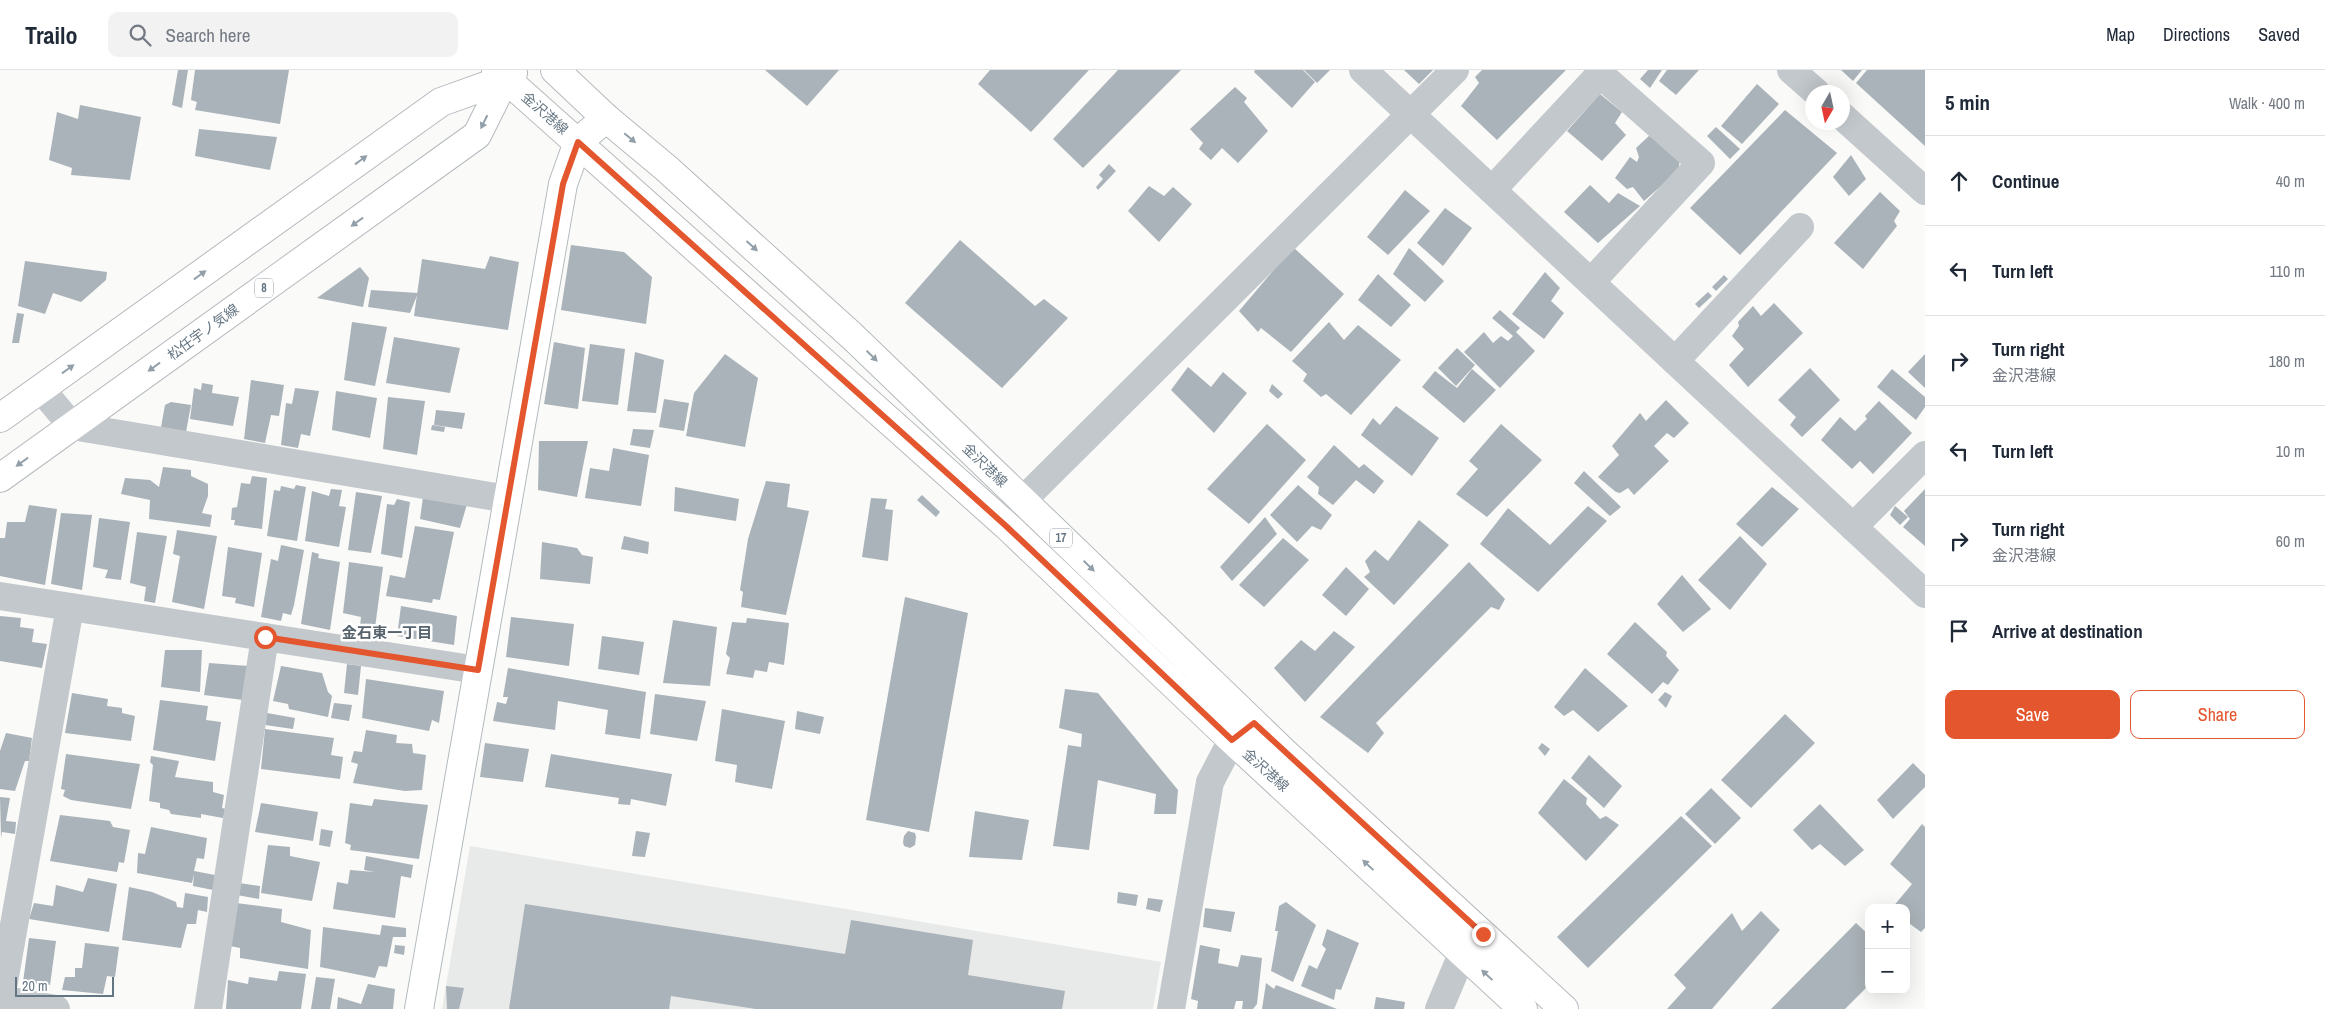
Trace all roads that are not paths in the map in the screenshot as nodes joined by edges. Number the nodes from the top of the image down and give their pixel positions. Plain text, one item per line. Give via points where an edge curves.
1 (555, 70) edge
2 (1363, 70) edge
3 (1455, 70) edge
4 (1791, 70) edge
5 (506, 73) edge
6 (1808, 85) edge
7 (1411, 114) junction
8 (606, 118) junction
9 (1850, 123) edge
10 (578, 142) junction
11 (1492, 190) junction
12 (1925, 191) edge
13 (1800, 227) dead end
14 (1590, 282) junction
15 (1675, 362) junction
16 (41, 389) junction
17 (0, 418) edge
18 (72, 426) junction
19 (1925, 455) edge
20 (0, 478) edge
21 (508, 499) junction
22 (1022, 501) junction
23 (1853, 527) junction
24 (1925, 594) edge
25 (0, 596) edge
26 (70, 607) junction
27 (265, 637) junction
28 (478, 670) junction
29 (1254, 723) junction
30 (1232, 740) junction
31 (1483, 934) junction
32 (1463, 952) junction
33 (1, 999) edge
34 (56, 1009) edge
35 (208, 1009) edge
36 (419, 1009) edge
37 (1171, 1009) edge
38 (1439, 1009) edge
39 (1523, 1009) edge
40 (1564, 1009) edge

1 - 8 main road, 金沢港線 / 17
2 - 7 street
3 - 7 street
4 - 6 street
5 - 10 main road, 金沢港線 / 17
16 -> 5 main road via 441,102
5 -> 18 main road, 松任宇ノ気線 / 8 via 477,136
7 - 11 street
7 - 22 street
8 - 10 main road
8 -> 22 main road, 金沢港線 / 17 via 852,336
9 - 12 street
10 - 21 main road via 563,184
10 - 30 main road, 金沢港線 / 17 via 1006,526
11 - 14 street
11 - 14 street via 1600,74 1701,163
13 - 15 street
14 - 15 street
15 - 23 street
16 - 17 main road
16 - 18 street
18 -> 20 main road, 松任宇ノ気線 / 8
18 - 21 street
19 - 23 street
21 - 28 main road
22 -> 29 main road, 金沢港線 / 17
23 - 24 street
25 - 26 street
26 - 27 street
26 - 33 street
27 - 28 street
27 - 35 street
28 - 36 main road
29 - 30 street
29 - 31 main road, 金沢港線 / 17
32 -> 30 main road, 金沢港線 / 17
30 - 37 street via 1210,782
31 - 32 street
31 - 40 main road, 金沢港線 / 17
32 - 38 street
39 -> 32 main road, 金沢港線 / 17
33 - 34 street

